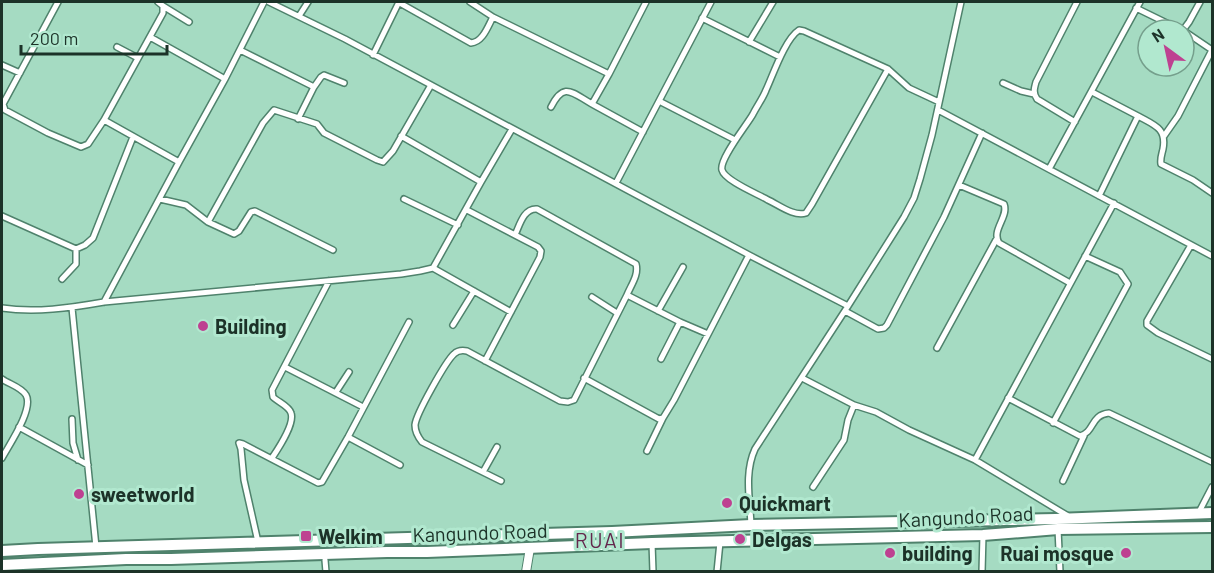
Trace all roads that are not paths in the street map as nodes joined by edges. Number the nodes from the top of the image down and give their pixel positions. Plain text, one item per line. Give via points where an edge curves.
1 (58, 2) edge
2 (264, 2) edge
3 (269, 2) edge
4 (308, 2) edge
5 (398, 2) edge
6 (470, 2) edge
7 (646, 2) edge
8 (711, 2) edge
9 (773, 2) edge
10 (962, 2) edge
11 (1077, 2) edge
12 (1140, 2) edge
13 (1200, 2) edge
14 (160, 4) edge
15 (1136, 8) junction
16 (299, 16) junction
17 (493, 17) junction
18 (702, 18) junction
19 (1157, 18) edge
20 (1191, 18) edge
21 (189, 22) dead end
22 (150, 37) junction
23 (1196, 39) edge
24 (749, 42) junction
25 (117, 46) dead end
26 (240, 50) junction
27 (373, 55) junction
28 (780, 57) junction
29 (138, 58) junction
30 (2, 65) edge
31 (888, 69) junction
32 (20, 73) junction
33 (609, 75) junction
34 (225, 79) junction
35 (344, 83) dead end
36 (1003, 83) dead end
37 (431, 85) junction
38 (314, 87) junction
39 (1092, 92) junction
40 (1034, 94) junction
41 (659, 101) junction
42 (939, 102) junction
43 (592, 104) junction
44 (551, 107) dead end
45 (938, 110) junction
46 (1138, 116) junction
47 (298, 119) junction
48 (104, 120) junction
49 (1075, 122) junction
50 (512, 129) junction
51 (643, 132) junction
52 (982, 133) junction
53 (402, 136) junction
54 (1164, 136) junction
55 (133, 137) junction
56 (735, 140) junction
57 (179, 162) junction
58 (1049, 169) junction
59 (481, 182) junction
60 (616, 183) junction
61 (959, 185) junction
62 (1212, 193) edge
63 (1099, 196) junction
64 (160, 199) junction
65 (404, 199) dead end
66 (1114, 203) junction
67 (466, 210) junction
68 (2, 216) edge
69 (208, 222) junction
70 (458, 225) junction
71 (515, 235) junction
72 (996, 240) junction
73 (1191, 244) junction
74 (76, 249) junction
75 (333, 250) dead end
76 (749, 255) junction
77 (1085, 255) junction
78 (1212, 256) edge
79 (683, 267) dead end
80 (434, 268) junction
81 (63, 279) dead end
82 (329, 281) junction
83 (1070, 283) junction
84 (474, 291) junction
85 (627, 295) junction
86 (592, 297) dead end
87 (104, 303) junction
88 (2, 308) edge
89 (72, 308) junction
90 (847, 308) junction
91 (658, 311) junction
92 (511, 312) junction
93 (617, 313) junction
94 (409, 322) dead end
95 (680, 322) junction
96 (453, 325) dead end
97 (708, 334) junction
98 (937, 348) dead end
99 (660, 359) dead end
100 (1212, 359) edge
101 (485, 361) junction
102 (285, 367) junction
103 (349, 372) dead end
104 (584, 378) junction
105 (802, 378) junction
106 (2, 379) edge
107 (336, 392) junction
108 (1008, 398) junction
109 (854, 405) junction
110 (363, 407) junction
111 (663, 418) junction
112 (72, 419) dead end
113 (1053, 423) junction
114 (19, 427) junction
115 (1084, 436) junction
116 (348, 437) junction
117 (497, 447) dead end
118 (647, 451) dead end
119 (2, 458) edge
120 (273, 458) junction
121 (78, 460) junction
122 (975, 460) junction
123 (1212, 462) edge
124 (88, 465) junction
125 (400, 465) dead end
126 (483, 472) junction
127 (501, 481) dead end
128 (1063, 481) dead end
129 (813, 487) dead end
130 (1212, 487) edge
131 (1212, 513) edge
132 (1198, 514) junction
133 (1072, 519) junction
134 (751, 525) junction
135 (723, 526) junction
136 (1212, 527) edge
137 (1058, 529) junction
138 (983, 535) junction
139 (258, 542) junction
140 (721, 542) junction
141 (652, 543) junction
142 (96, 547) junction
143 (530, 548) junction
144 (2, 551) edge
145 (325, 560) dead end
146 (2, 565) edge
147 (326, 572) edge
148 (526, 572) edge
149 (653, 572) edge
150 (717, 572) edge
151 (982, 572) edge
152 (1060, 572) edge

1 - 32 street
2 - 26 street
3 - 16 street
4 - 16 street
5 - 17 street via 471,43 480,41
5 - 27 street
6 - 17 street
7 - 33 street
8 - 18 street
9 - 24 street
10 - 42 street
11 - 40 street via 1036,82
12 - 15 street
13 - 20 street
14 - 21 street
14 - 22 street via 163,13
15 - 19 street
15 - 39 street
16 - 27 street
17 - 33 street
18 - 24 street
18 - 41 street
22 - 29 street
22 - 34 street
23 - 54 street via 1212,50
24 - 28 street
25 - 29 street
26 - 34 street
26 - 38 street
27 - 37 street
28 - 31 street via 799,30
28 - 56 street via 765,93
29 - 48 street
30 - 32 street
31 - 42 street via 909,88
31 - 56 street via 806,213 792,213 724,174 723,163
32 - 48 street via 3,104 8,112 81,147 88,144
33 - 43 street
34 - 57 street
35 - 38 street via 324,75
36 - 40 street
37 - 50 street
37 - 53 street
38 - 47 street
39 - 46 street
39 - 49 street
40 - 49 street
41 - 51 street
41 - 56 street
42 - 45 street
43 - 44 street via 563,91
43 - 51 street
45 - 52 street
45 - 90 street via 914,198
46 - 54 street via 1159,128
46 - 63 street
47 - 53 street via 317,124 324,133 384,162
47 - 69 street via 274,110 268,116
48 - 55 street
49 - 58 street
50 - 59 street
50 - 60 street
51 - 60 street
52 - 58 street
52 - 61 street
53 - 59 street
54 - 62 street via 1161,164
55 - 57 street
55 - 74 street via 93,238
57 - 64 street
58 - 63 street
59 - 67 street
60 - 76 street
61 - 72 street via 1004,204
61 - 90 street via 887,325 878,329
63 - 66 street
64 - 69 street via 186,205
64 - 87 street
65 - 70 street
66 - 73 street
66 - 77 street
67 - 70 street
67 - 71 street
68 - 74 street
69 - 75 street via 234,234 255,211
70 - 80 street
71 - 85 street via 528,211 537,209 636,264 636,276
71 - 92 street via 538,247 541,254
72 - 83 street
72 - 98 street
73 - 78 street
73 - 100 street via 1147,325
74 - 81 street via 76,264
76 - 90 street
76 - 97 street
77 - 83 street
77 - 113 street via 1119,272 1128,284
79 - 91 street
80 - 82 street
80 - 84 street
82 - 87 street
82 - 102 street
83 - 108 street
84 - 92 street
84 - 96 street
85 - 91 street
85 - 93 street
86 - 93 street
87 - 89 street
88 - 89 street
89 - 124 street
90 - 105 street
91 - 95 street
92 - 101 street
93 - 104 street
94 - 110 street
95 - 97 street
95 - 99 street
97 - 111 street
101 - 104 street via 560,401 573,400
101 - 126 street via 463,350 454,353 415,423 422,442
102 - 107 street
102 - 120 street via 272,394 289,410 292,419
103 - 107 street
104 - 111 street
105 - 109 street
105 - 134 street via 752,455 748,477
106 - 114 street via 27,396
107 - 110 street
108 - 113 street
108 - 122 street
109 - 122 street
109 - 129 street via 844,440
110 - 116 street
111 - 118 street
112 - 121 street
113 - 115 street
114 - 119 street
114 - 121 street
115 - 123 street via 1098,416 1109,413
115 - 128 street
116 - 120 street via 321,483
116 - 125 street
117 - 126 street
120 - 139 street via 239,443
121 - 124 street
122 - 133 street
124 - 142 street
126 - 127 street
130 - 132 street
131 - 132 highway, Kangundo Road
132 - 133 highway, Kangundo Road
133 - 134 highway, Kangundo Road
134 - 135 highway, Kangundo Road
135 - 139 highway, Kangundo Road
135 - 140 highway
136 - 137 highway, Kangundo Road
137 - 138 highway, Kangundo Road
137 - 152 street
138 - 140 highway, Kangundo Road
138 - 151 street
139 - 142 highway, Kangundo Road
140 - 141 highway, Kangundo Road
140 - 150 street
141 - 143 highway, Kangundo Road
141 - 149 street
142 - 144 highway, Kangundo Road
143 - 146 highway, Kangundo Road
143 - 148 street
145 - 147 street

